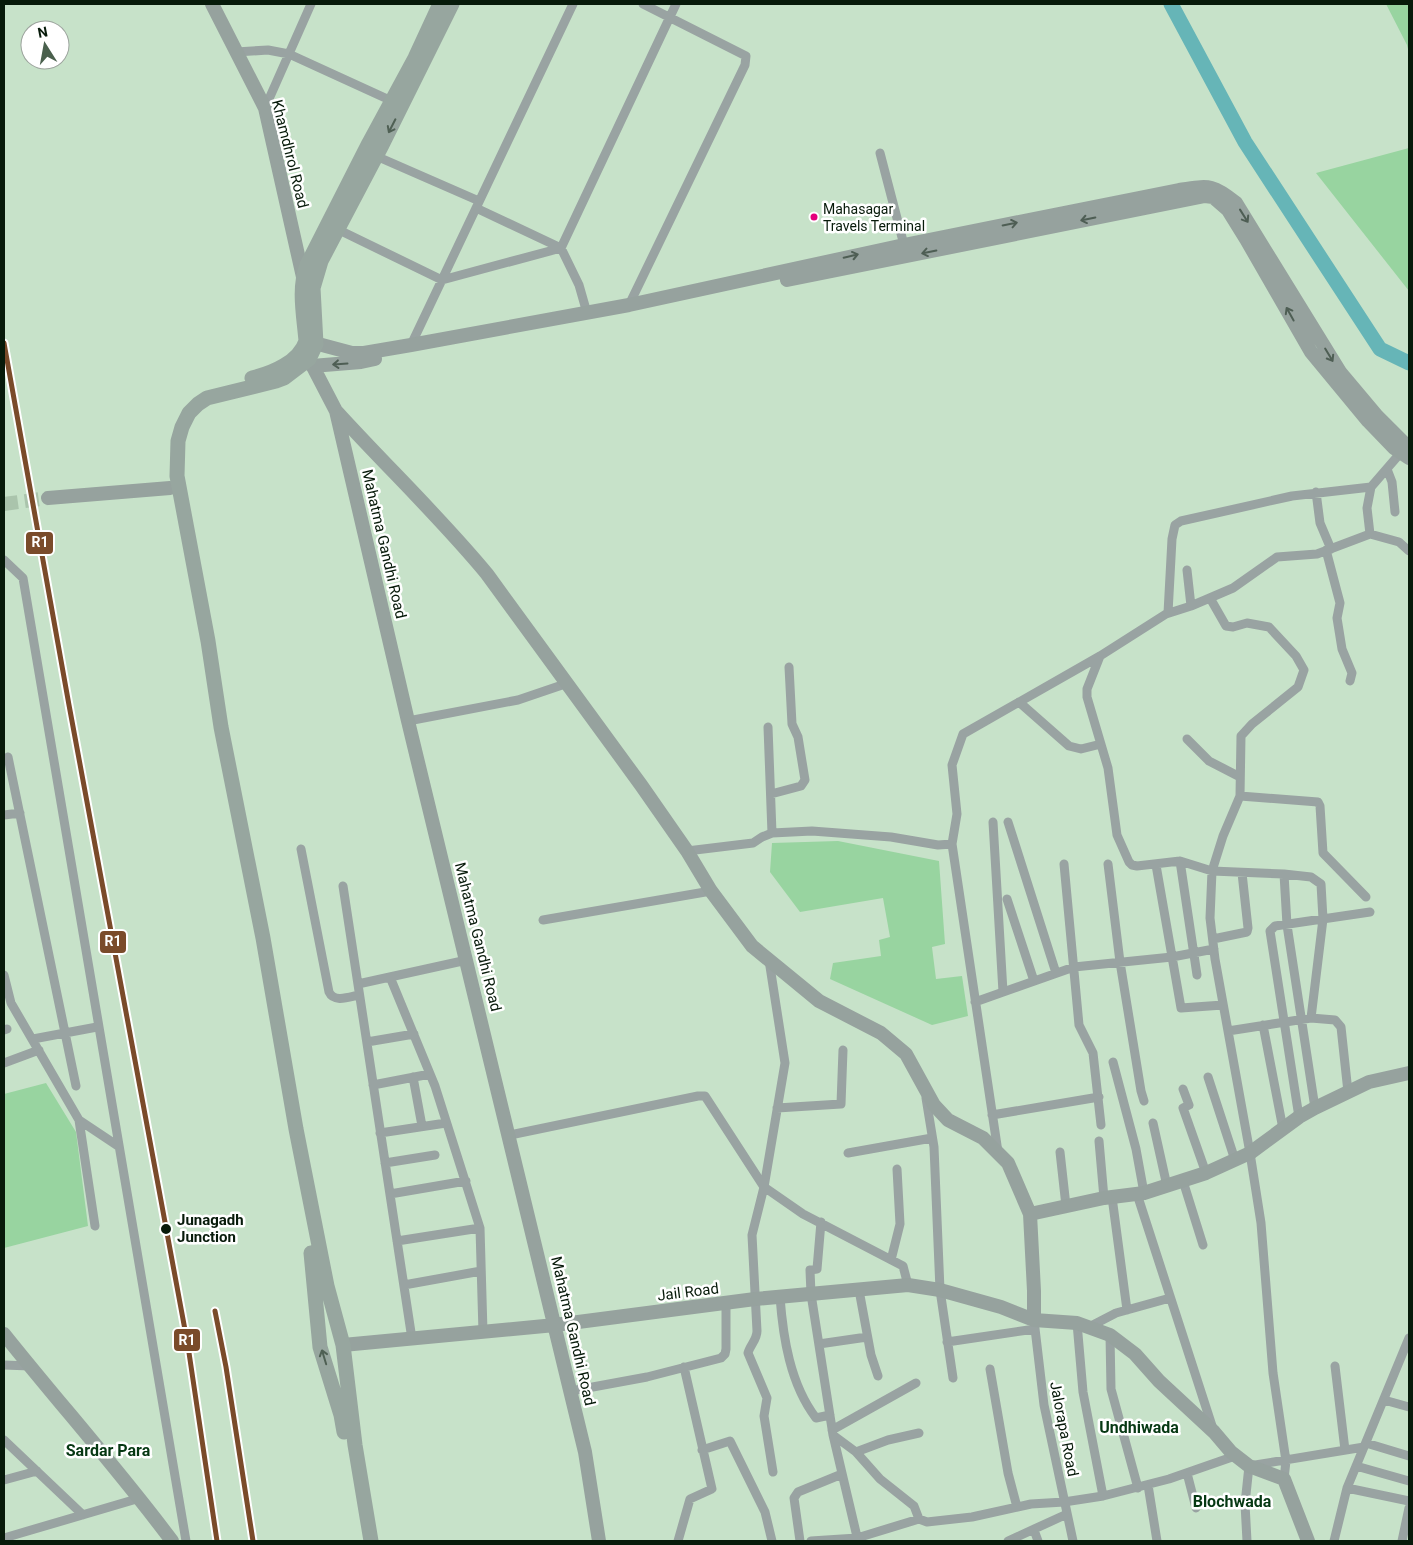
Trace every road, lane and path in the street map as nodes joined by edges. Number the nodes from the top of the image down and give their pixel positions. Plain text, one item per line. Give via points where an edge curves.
1 (212, 4) edge
2 (311, 4) edge
3 (440, 4) edge
4 (452, 4) edge
5 (573, 4) edge
6 (643, 4) edge
7 (676, 4) edge
8 (670, 17) junction
9 (236, 52) junction
10 (289, 54) junction
11 (397, 103) junction
12 (265, 108) junction
13 (880, 153) dead end
14 (376, 156) junction
15 (478, 204) junction
16 (337, 229) junction
17 (904, 244) junction
18 (561, 248) junction
19 (442, 280) junction
20 (308, 282) junction
21 (629, 305) junction
22 (587, 313) junction
23 (411, 345) junction
24 (309, 351) junction
25 (336, 411) junction
26 (1406, 451) edge
27 (1387, 469) junction
28 (1371, 487) junction
29 (170, 488) junction
30 (1316, 492) junction
31 (48, 498) tunnel mouth
32 (1395, 512) dead end
33 (1370, 534) junction
34 (1328, 550) junction
35 (1409, 551) edge
36 (4, 560) edge
37 (1187, 570) dead end
38 (1210, 598) junction
39 (1191, 606) junction
40 (1168, 613) junction
41 (1100, 656) junction
42 (789, 667) dead end
43 (1350, 681) dead end
44 (568, 683) junction
45 (1019, 702) junction
46 (408, 721) junction
47 (768, 727) dead end
48 (1187, 739) dead end
49 (1101, 744) junction
50 (8, 757) dead end
51 (1240, 777) junction
52 (771, 794) junction
53 (1240, 796) junction
54 (20, 813) junction
55 (4, 815) edge
56 (993, 822) dead end
57 (1008, 822) dead end
58 (772, 833) junction
59 (952, 844) junction
60 (301, 849) dead end
61 (687, 851) junction
62 (1180, 861) junction
63 (1064, 864) dead end
64 (1108, 864) dead end
65 (1156, 865) junction
66 (1212, 871) junction
67 (1242, 873) junction
68 (1284, 874) junction
69 (343, 886) dead end
70 (711, 891) junction
71 (1366, 897) dead end
72 (1007, 898) dead end
73 (1370, 912) dead end
74 (543, 920) dead end
75 (1323, 920) junction
76 (1287, 925) junction
77 (1213, 939) junction
78 (1214, 950) junction
79 (1195, 953) junction
80 (1172, 957) junction
81 (467, 960) junction
82 (769, 960) junction
83 (1120, 962) junction
84 (1074, 967) junction
85 (1056, 973) junction
86 (4, 975) edge
87 (1197, 975) dead end
88 (390, 976) junction
89 (1034, 981) junction
90 (358, 984) junction
91 (1003, 992) junction
92 (359, 996) junction
93 (976, 1002) junction
94 (8, 1004) edge
95 (1224, 1005) junction
96 (1311, 1018) junction
97 (1301, 1019) junction
98 (1285, 1022) junction
99 (1263, 1025) junction
100 (98, 1027) junction
101 (1228, 1031) junction
102 (66, 1032) junction
103 (414, 1034) junction
104 (33, 1039) junction
105 (366, 1042) junction
106 (39, 1050) junction
107 (843, 1050) dead end
108 (1114, 1062) dead end
109 (4, 1063) edge
110 (1409, 1073) edge
111 (430, 1074) junction
112 (413, 1077) junction
113 (1208, 1077) dead end
114 (373, 1085) junction
115 (76, 1086) dead end
116 (925, 1087) junction
117 (1183, 1089) dead end
118 (1348, 1092) junction
119 (1098, 1097) junction
120 (1144, 1101) dead end
121 (777, 1108) junction
122 (1315, 1108) junction
123 (992, 1115) junction
124 (1299, 1117) junction
125 (79, 1120) junction
126 (446, 1123) junction
127 (1153, 1123) dead end
128 (1101, 1125) dead end
129 (422, 1126) junction
130 (1283, 1129) junction
131 (380, 1133) junction
132 (510, 1135) junction
133 (932, 1138) junction
134 (1098, 1141) dead end
135 (118, 1146) junction
136 (998, 1152) junction
137 (1060, 1152) dead end
138 (848, 1153) dead end
139 (1250, 1153) junction
140 (435, 1155) dead end
141 (1235, 1160) junction
142 (385, 1163) junction
143 (897, 1169) dead end
144 (1206, 1173) junction
145 (466, 1181) junction
146 (1183, 1181) junction
147 (1167, 1186) junction
148 (764, 1187) junction
149 (390, 1194) junction
150 (1140, 1194) junction
151 (1108, 1197) junction
152 (1066, 1206) junction
153 (1030, 1214) junction
154 (821, 1222) junction
155 (94, 1226) dead end
156 (480, 1228) junction
157 (397, 1241) junction
158 (1203, 1245) dead end
159 (892, 1260) junction
160 (481, 1271) junction
161 (404, 1285) junction
162 (908, 1285) junction
163 (859, 1290) junction
164 (940, 1290) junction
165 (811, 1294) junction
166 (780, 1297) junction
167 (1170, 1298) junction
168 (754, 1299) junction
169 (726, 1304) junction
170 (1127, 1310) junction
171 (555, 1325) junction
172 (1034, 1325) junction
173 (1083, 1325) junction
174 (338, 1326) junction
175 (319, 1330) junction
176 (483, 1332) junction
177 (4, 1334) edge
178 (1110, 1334) junction
179 (867, 1336) junction
180 (1409, 1338) edge
181 (412, 1339) junction
182 (947, 1342) junction
183 (819, 1344) junction
184 (343, 1345) junction
185 (4, 1365) edge
186 (30, 1366) junction
187 (1335, 1366) dead end
188 (684, 1367) junction
189 (990, 1368) dead end
190 (878, 1376) dead end
191 (346, 1378) junction
192 (953, 1378) dead end
193 (331, 1381) junction
194 (916, 1382) dead end
195 (571, 1391) junction
196 (1384, 1400) junction
197 (1409, 1407) edge
198 (830, 1415) junction
199 (1214, 1432) junction
200 (832, 1433) junction
201 (919, 1434) dead end
202 (4, 1440) edge
203 (1365, 1445) junction
204 (702, 1450) junction
205 (1345, 1450) junction
206 (856, 1452) junction
207 (1236, 1456) junction
208 (1409, 1456) edge
209 (1286, 1460) junction
210 (1249, 1466) junction
211 (1356, 1466) junction
212 (37, 1471) junction
213 (773, 1472) dead end
214 (1187, 1473) junction
215 (842, 1474) junction
216 (1284, 1479) junction
217 (4, 1480) edge
218 (1409, 1481) edge
219 (1148, 1485) junction
220 (1138, 1488) junction
221 (1347, 1488) junction
222 (1103, 1496) junction
223 (140, 1498) junction
224 (1409, 1501) edge
225 (1064, 1502) junction
226 (1017, 1507) junction
227 (1196, 1508) dead end
228 (1409, 1508) edge
229 (1067, 1514) junction
230 (83, 1515) junction
231 (919, 1519) junction
232 (1034, 1530) junction
233 (4, 1538) edge
234 (858, 1540) edge
235 (172, 1541) edge
236 (186, 1541) edge
237 (365, 1541) edge
238 (371, 1541) edge
239 (599, 1541) edge
240 (678, 1541) edge
241 (772, 1541) edge
242 (800, 1541) edge
243 (811, 1541) edge
244 (1008, 1541) edge
245 (1038, 1541) edge
246 (1073, 1541) edge
247 (1157, 1541) edge
248 (1247, 1541) edge
249 (1308, 1541) edge
250 (1334, 1541) edge
251 (1402, 1541) edge

1 - 9 street, Khamdhrol Road
2 - 10 street
3 - 11 main road
4 - 11 main road
5 - 15 street
6 - 8 street
7 - 8 street
8 - 18 street
8 - 21 street via 741,52 746,56 745,65
9 - 10 street via 268,50
9 - 12 street, Khamdhrol Road
10 - 11 street
10 - 12 street
11 -> 14 main road
11 - 20 main road via 307,265
12 - 20 street, Khamdhrol Road
13 - 17 street
14 - 15 street
14 - 16 main road
15 - 18 street
15 - 19 street
16 - 19 street
16 - 20 main road
21 -> 17 street
17 -> 26 street via 1179,190 1206,187 1222,191 1236,203 1340,372
18 - 19 street
18 - 22 street via 579,285
19 - 23 street
20 - 24 main road
21 - 22 street
22 - 23 street
23 - 24 street via 364,353
24 - 25 street, Mahatma Gandhi Road
26 -> 24 street via 1368,421 1311,352 1228,210 1212,197 1205,196 475,343 361,362
24 - 29 main road via 262,376 200,390 188,401 170,435
24 - 174 main road via 284,378 207,398 198,404 182,426 177,476 296,1129
25 - 44 street via 463,545
25 - 46 street, Mahatma Gandhi Road
26 - 27 street
27 - 28 street
27 - 32 street via 1392,482
28 - 30 street
28 - 33 street via 1366,508
29 - 31 street
29 - 175 main road via 304,1197
30 - 34 street
30 - 40 street via 1181,521 1175,525
33 - 34 street
33 - 35 street via 1399,542
34 - 38 street via 1277,558 1233,588
34 - 43 street via 1340,603 1336,618 1342,649 1352,673
36 - 100 street via 23,578
37 - 39 street
38 - 39 street
38 - 51 street via 1226,626 1247,622 1269,627 1296,656 1304,670 1298,687 1241,736
39 - 40 street
40 - 41 street
41 - 45 street
41 - 49 street via 1086,692
42 - 52 street via 792,724 798,737 806,780 801,786
44 - 46 street via 518,700
44 - 61 street
45 - 49 street via 1069,746 1081,750
45 - 59 street via 963,734 952,765 957,814
46 - 81 street, Mahatma Gandhi Road
47 - 52 street
48 - 51 street via 1209,761
49 - 65 street via 1108,768 1117,836 1132,865
50 - 54 street
51 - 53 street
52 - 58 street
53 - 66 street
53 - 71 street via 1318,802 1322,853
54 - 55 street
54 - 102 street
56 - 91 street
57 - 85 street
58 - 59 street via 812,831
58 - 61 street via 753,843
59 - 93 street
60 - 92 street via 329,992 336,999
61 - 70 street
62 - 65 street
62 - 66 street
62 - 79 street
63 - 84 street
64 - 83 street
65 - 80 street
66 - 67 street
66 - 77 street via 1210,918
67 - 68 street
67 - 77 street via 1247,932
68 - 75 street via 1311,877 1321,884
68 - 76 street
69 - 90 street
70 - 74 street
70 - 82 street via 752,946
72 - 89 street
73 - 75 street
75 - 76 street
75 - 96 street
76 - 97 street
76 - 98 street via 1275,926 1270,931
77 - 78 street
78 - 79 street
78 - 95 street
79 - 80 street
79 - 87 street
80 - 83 street
80 - 95 street via 1181,1008
81 - 88 street
81 - 132 street, Mahatma Gandhi Road
82 - 116 street via 819,1001 881,1033 906,1054
82 - 121 street via 785,1063
83 - 84 street
83 - 120 street
84 - 85 street
84 - 119 street via 1079,1025 1093,1054
85 - 89 street
86 - 94 street
88 - 90 street
88 - 103 street
89 - 91 street
90 - 92 street
91 - 93 street
92 - 105 street
93 - 123 street
94 - 104 street
95 - 101 street
96 - 97 street
96 - 118 street via 1335,1020 1341,1026
97 - 98 street
97 - 122 street
98 - 99 street
98 - 124 street
99 - 101 street
99 - 130 street
100 - 102 street
100 - 135 street
101 - 139 street
102 - 104 street
102 - 115 street
103 - 105 street
103 - 111 street
104 - 106 street
105 - 114 street
106 - 109 street
106 - 125 street
107 - 121 street via 841,1104
108 - 150 street via 1136,1149
110 - 118 street via 1370,1082
111 - 112 street
111 - 126 street
112 - 114 street
112 - 129 street
113 - 141 street
114 - 131 street
116 - 133 street
116 - 136 street via 934,1105 948,1120 984,1138
117 - 144 street via 1189,1105 1183,1108
118 - 122 street
119 - 123 street
119 - 128 street
121 - 148 street
122 - 124 street
123 - 136 street
124 - 130 street
125 - 135 street
125 - 155 street
126 - 129 street
126 - 145 street
127 - 147 street
129 - 131 street
130 - 139 street
131 - 142 street
132 - 148 street via 704,1096
132 - 171 street, Mahatma Gandhi Road
133 - 138 street
133 - 164 street
134 - 151 street
135 - 236 street
136 - 153 street via 1008,1163
137 - 152 street
139 - 141 street
139 - 209 street via 1261,1223 1274,1373
140 - 142 street
141 - 144 street
142 - 149 street
143 - 159 street via 900,1224
144 - 146 street
145 - 149 street
145 - 156 street
146 - 147 street
146 - 158 street
147 - 150 street
148 - 154 street via 802,1214
148 - 168 street via 752,1235
149 - 157 street
150 - 151 street
150 - 167 street
151 - 152 street
151 - 170 street
152 - 153 street
153 - 172 street
154 - 159 street
154 - 165 street via 817,1269 810,1270
156 - 157 street
156 - 160 street
157 - 161 street
159 - 162 street via 903,1266
160 - 161 street
160 - 176 street
161 - 181 street
162 - 163 street, Jail Road
162 - 164 street, Jail Road
163 - 165 street, Jail Road
163 - 179 street
164 - 172 street, Jail Road via 1001,1307
164 - 182 street
165 - 166 street, Jail Road
165 - 183 street
166 - 168 street, Jail Road
166 - 198 street via 783,1332 796,1383 816,1418
167 - 170 street
167 - 199 street
168 - 169 street, Jail Road
168 - 213 street via 757,1335 748,1353 767,1398 764,1416
169 - 171 street, Jail Road
169 - 188 street via 725,1354
170 - 173 street
171 - 176 street, Jail Road
171 - 195 street, Mahatma Gandhi Road
172 - 173 street, Jail Road
172 - 182 street
172 - 225 street, Jalorapa Road via 1044,1404
173 - 178 street, Jail Road
173 - 222 street via 1083,1392
174 - 175 main road
174 - 184 main road
193 -> 175 main road via 320,1347
176 - 181 street, Jail Road
177 - 186 street
178 - 199 street
178 - 220 street via 1111,1388
179 - 183 street
179 - 190 street
180 - 196 street
181 - 184 street, Jail Road
182 - 192 street
183 - 198 street
184 - 191 main road
185 - 186 street
186 - 223 street
187 - 205 street
188 - 195 street
188 - 204 street
189 - 226 street
191 - 193 main road
191 - 238 main road
193 - 237 main road via 341,1415
194 - 200 street
195 - 239 street, Mahatma Gandhi Road via 585,1452
196 - 197 street
196 - 203 street
198 - 200 street
199 - 207 street
200 - 206 street
200 - 215 street
201 - 206 street via 888,1440
202 - 212 street
203 - 205 street
203 - 208 street
203 - 211 street
204 - 240 street via 712,1489 690,1499
204 - 241 street via 730,1441 765,1512
205 - 209 street
206 - 231 street via 880,1479 914,1506
207 - 210 street
207 - 214 street
209 - 210 street
209 - 216 street
210 - 216 street
210 - 248 street via 1245,1504
211 - 218 street
211 - 221 street
212 - 217 street
212 - 230 street
214 - 219 street
214 - 227 street
215 - 234 street
215 - 242 street via 795,1495
216 - 249 street
219 - 220 street
219 - 247 street
220 - 222 street
221 - 224 street
221 - 250 street
222 - 225 street
223 - 230 street
223 - 235 street
225 - 226 street
225 - 229 street, Jalorapa Road
226 - 231 street via 972,1517 927,1522
228 - 251 street
229 - 232 street
229 - 246 street, Jalorapa Road
230 - 233 street
231 - 234 street
232 - 244 street
232 - 245 street
234 - 243 street

